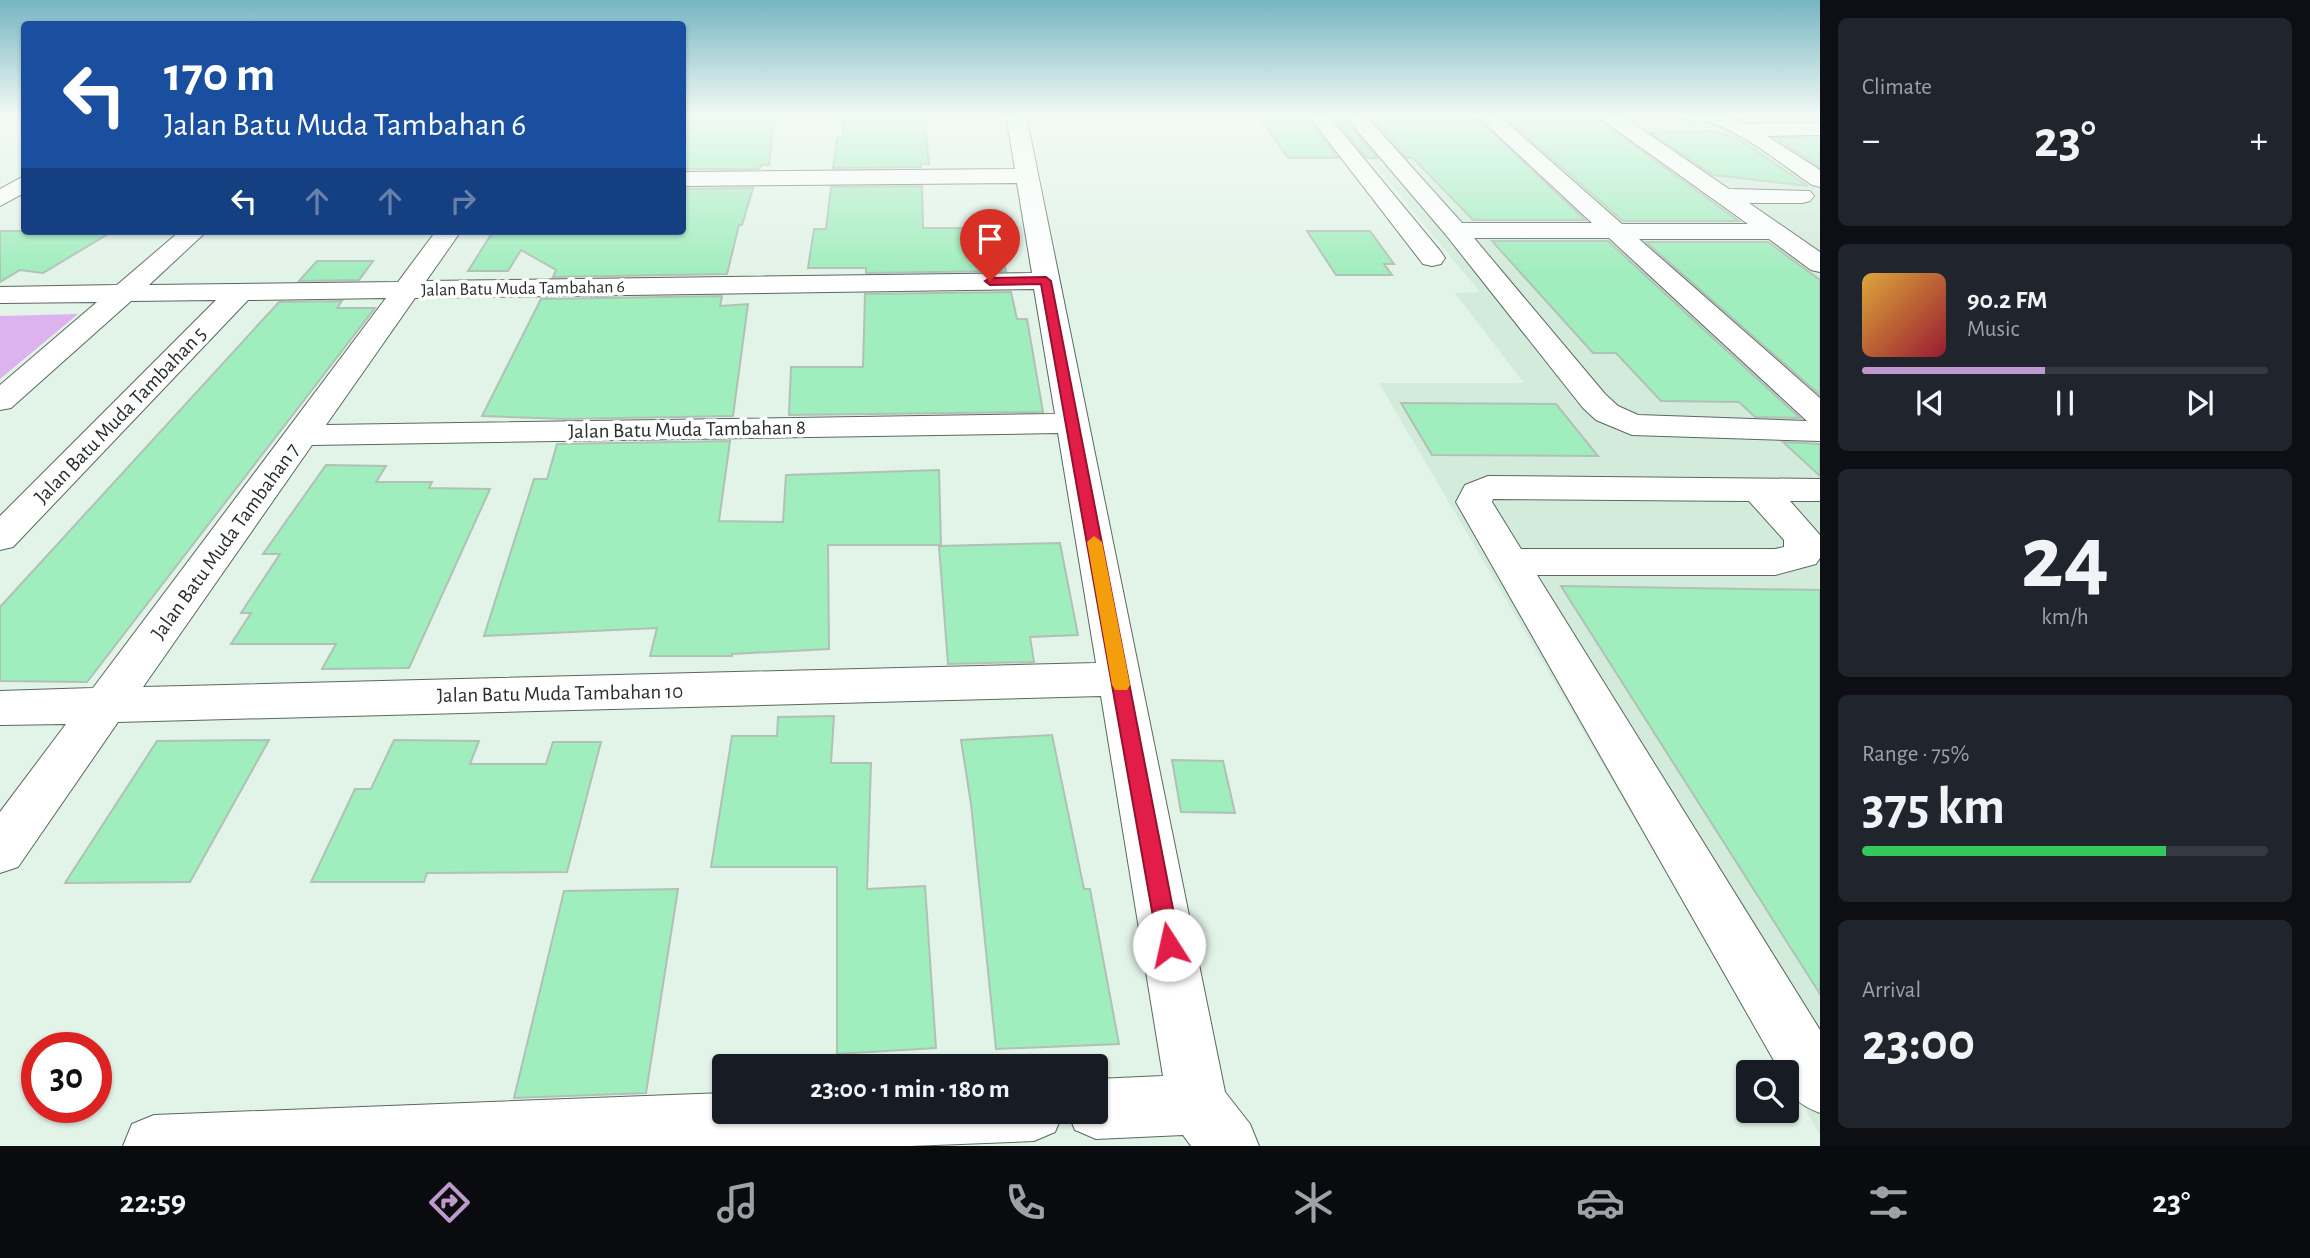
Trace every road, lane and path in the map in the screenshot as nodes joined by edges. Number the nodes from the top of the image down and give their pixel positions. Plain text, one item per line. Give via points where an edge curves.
1 (1026, 168) edge
2 (1361, 168) edge
3 (1401, 168) edge
4 (1546, 168) edge
5 (1685, 168) edge
6 (1802, 168) edge
7 (1027, 176) junction
8 (686, 178) edge
9 (1820, 180) edge
10 (21, 185) edge
11 (1802, 195) dead end
12 (1724, 196) junction
13 (0, 199) edge
14 (1455, 230) junction
15 (1616, 231) junction
16 (1773, 232) junction
17 (190, 235) edge
18 (446, 235) edge
19 (1432, 258) dead end
20 (1820, 264) edge
21 (1046, 281) junction
22 (407, 289) junction
23 (240, 292) junction
24 (124, 293) junction
25 (0, 295) edge
26 (0, 401) edge
27 (1820, 415) edge
28 (1072, 423) junction
29 (1820, 431) edge
30 (302, 435) junction
31 (1759, 490) junction
32 (1820, 490) edge
33 (0, 538) edge
34 (1508, 562) junction
35 (1120, 679) junction
36 (106, 705) junction
37 (0, 708) edge
38 (0, 851) edge
39 (1820, 1084) edge
40 (1108, 1111) edge
41 (712, 1124) edge
42 (1213, 1125) edge
43 (154, 1146) edge

1 - 7 street
2 - 19 street
3 - 14 street
4 - 15 street
5 - 12 street
6 - 9 street
7 - 8 street
7 - 21 street
10 - 13 street
11 - 12 street
12 - 16 street
14 - 15 street
14 - 29 street via 1607,413 1632,425
15 - 16 street
15 - 27 street
16 - 20 street
17 - 24 street
18 - 22 street, Jalan Batu Muda Tambahan 7
21 - 22 street, Jalan Batu Muda Tambahan 6
21 - 28 street
22 - 23 street, Jalan Batu Muda Tambahan 6
22 - 30 street, Jalan Batu Muda Tambahan 7
23 - 24 street, Jalan Batu Muda Tambahan 6
23 - 33 street, Jalan Batu Muda Tambahan 5
24 - 25 street, Jalan Batu Muda Tambahan 6
24 - 26 street
28 - 30 street, Jalan Batu Muda Tambahan 8
28 - 35 street
30 - 36 street, Jalan Batu Muda Tambahan 7
31 - 32 street
31 - 34 street via 1488,487 1477,493 1474,502
31 - 34 street via 1803,537 1803,555 1775,562
34 - 39 street
35 - 36 street, Jalan Batu Muda Tambahan 10
35 - 42 street
36 - 37 street, Jalan Batu Muda Tambahan 10
36 - 38 street, Jalan Batu Muda Tambahan 7
40 - 42 street
41 - 43 street

